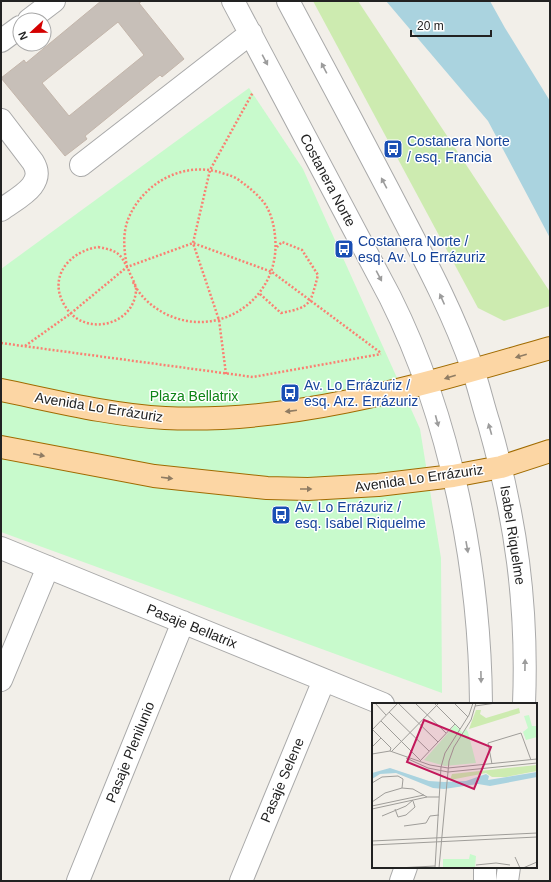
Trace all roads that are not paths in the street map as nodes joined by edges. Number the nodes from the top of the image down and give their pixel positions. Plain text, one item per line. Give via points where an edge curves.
1 (54, 1) edge
2 (234, 1) edge
3 (288, 1) edge
4 (40, 12) edge
5 (12, 33) edge
6 (251, 33) junction
7 (1, 42) edge
8 (1, 120) edge
9 (81, 165) dead end
10 (1, 210) edge
11 (550, 348) edge
12 (473, 370) junction
13 (427, 383) junction
14 (1, 390) edge
15 (1, 447) edge
16 (550, 451) edge
17 (501, 467) junction
18 (452, 476) junction
19 (1, 548) edge
20 (48, 567) junction
21 (183, 622) junction
22 (1, 680) edge
23 (324, 680) junction
24 (381, 703) edge
25 (481, 703) edge
26 (524, 703) edge
27 (406, 868) edge
28 (485, 868) edge
29 (509, 868) edge
30 (78, 881) edge
31 (241, 881) edge
32 (401, 881) edge
33 (485, 881) edge
34 (507, 881) edge

1 - 4 street
2 - 6 street, Costanera Norte
12 -> 3 street via 431,273
5 - 7 street
6 - 9 street
6 -> 13 street, Costanera Norte via 390,297
8 - 10 street via 33,162 38,176 31,187
11 -> 12 main road, Avenida Lo Errázuriz
12 -> 13 main road, Avenida Lo Errázuriz
17 -> 12 street, Isabel Riquelme
13 -> 14 main road, Avenida Lo Errázuriz via 346,403 300,410 252,416 188,418 127,414
13 -> 18 street
15 -> 18 main road, Avenida Lo Errázuriz via 154,476 267,488 349,488
16 - 17 main road, Avenida Lo Errázuriz
17 - 18 main road, Avenida Lo Errázuriz
26 -> 17 street, Isabel Riquelme via 524,614 520,565
18 -> 25 street via 463,521 476,611
19 - 20 street, Pasaje Bellatrix
20 - 21 street, Pasaje Bellatrix
20 - 22 street
21 - 23 street, Pasaje Bellatrix
21 - 30 street, Pasaje Plenilunio
23 - 24 street, Pasaje Bellatrix
23 - 31 street, Pasaje Selene
27 - 32 street
28 - 33 street
29 - 34 street

